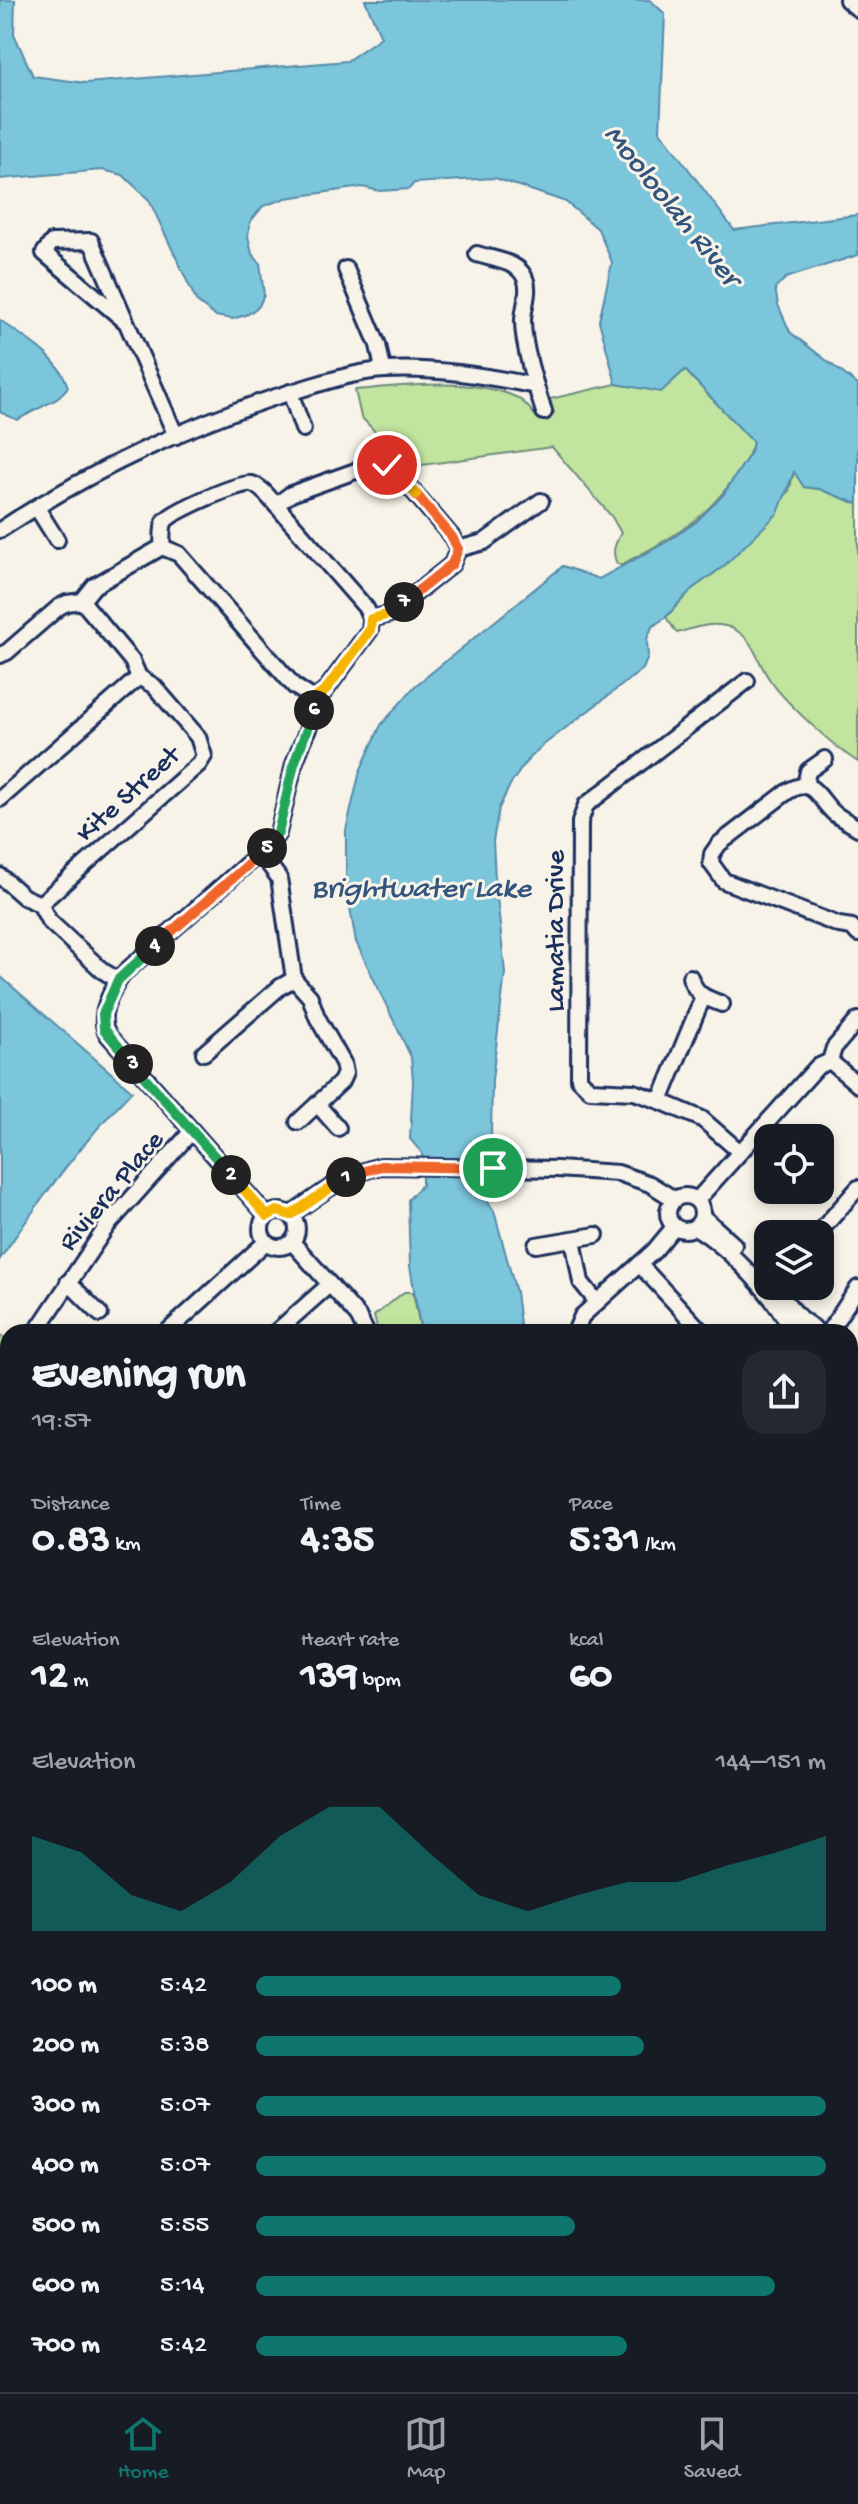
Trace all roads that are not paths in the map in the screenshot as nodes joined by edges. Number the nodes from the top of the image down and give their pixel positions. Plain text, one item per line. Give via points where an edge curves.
1 (847, 0) edge
2 (858, 9) edge
3 (477, 254) dead end
4 (346, 269) dead end
5 (126, 322) junction
6 (383, 369) junction
7 (536, 386) junction
8 (290, 392) junction
9 (544, 412) dead end
10 (303, 429) dead end
11 (176, 436) junction
12 (541, 501) dead end
13 (276, 505) junction
14 (37, 508) junction
15 (0, 530) edge
16 (57, 540) dead end
17 (162, 547) junction
18 (458, 549) junction
19 (82, 601) junction
20 (371, 619) junction
21 (0, 655) edge
22 (139, 677) junction
23 (747, 681) dead end
24 (314, 699) junction
25 (825, 759) dead end
26 (805, 786) junction
27 (0, 799) edge
28 (858, 828) edge
29 (261, 854) junction
30 (0, 876) edge
31 (40, 904) junction
32 (856, 927) edge
33 (690, 977) dead end
34 (294, 979) junction
35 (118, 980) junction
36 (703, 997) junction
37 (722, 1004) dead end
38 (858, 1020) edge
39 (204, 1053) dead end
40 (830, 1061) junction
41 (858, 1085) edge
42 (660, 1101) junction
43 (317, 1104) junction
44 (298, 1122) dead end
45 (338, 1128) dead end
46 (192, 1131) junction
47 (740, 1152) junction
48 (858, 1188) edge
49 (674, 1199) junction
50 (697, 1200) junction
51 (291, 1215) junction
52 (267, 1216) junction
53 (830, 1220) edge
54 (698, 1222) junction
55 (674, 1227) junction
56 (596, 1235) dead end
57 (573, 1239) junction
58 (266, 1242) junction
59 (292, 1242) junction
60 (536, 1245) dead end
61 (640, 1265) junction
62 (754, 1266) edge
63 (68, 1282) junction
64 (329, 1285) junction
65 (858, 1288) edge
66 (784, 1300) edge
67 (597, 1302) junction
68 (100, 1314) dead end
69 (41, 1324) edge
70 (176, 1324) edge
71 (285, 1324) edge
72 (362, 1324) edge
73 (578, 1324) edge
74 (695, 1324) edge
75 (787, 1324) edge
76 (808, 1324) edge
77 (825, 1324) edge

1 - 2 street
3 - 7 street via 516,266 524,276 528,286 523,322
4 - 6 street
5 - 5 street via 44,253 52,242 91,241
5 - 11 street
6 - 7 street
6 - 8 street
7 - 9 street
8 - 10 street
8 - 11 street
11 - 14 street
12 - 18 street via 484,542
13 - 17 street via 253,484 239,485 166,520
13 - 18 street via 322,482 375,464 387,465
13 - 20 street
14 - 15 street
14 - 16 street
17 - 19 street via 94,586
17 - 24 street via 179,554 294,686
18 - 20 street via 452,564 390,614
19 - 21 street via 59,607
19 - 22 street, Kite Street
20 - 24 street via 370,630
22 - 27 street
22 - 31 street, Kite Street via 154,686 198,737 204,756
23 - 42 street, Lamatia Drive via 581,813 579,1079 590,1090 634,1092
24 - 29 street via 278,833
25 - 26 street via 808,771
26 - 28 street
26 - 32 street via 793,788 719,844 711,863 724,881
29 - 34 street via 279,878
29 - 35 street
30 - 31 street
31 - 35 street via 49,921
33 - 36 street
34 - 39 street
34 - 43 street via 310,997 345,1073
35 - 46 street via 103,1014 104,1029
36 - 37 street
36 - 42 street
38 - 40 street via 834,1048
40 - 41 street
40 - 47 street via 817,1067
42 - 47 street, Lamatia Drive via 702,1119
43 - 44 street
43 - 45 street
46 - 52 street
46 - 63 street, Riviera Place via 107,1226
47 - 50 street
48 - 53 street
49 - 50 street
49 - 51 street via 618,1173 381,1166 351,1175
49 - 55 street via 668,1213
50 - 54 street
51 - 52 street via 277,1211
51 - 59 street via 297,1231
52 - 58 street via 261,1228
54 - 55 street via 684,1230
54 - 62 street via 730,1240
54 - 75 street via 769,1297
55 - 61 street
56 - 57 street
57 - 60 street
57 - 67 street via 581,1282
58 - 59 street via 277,1247
58 - 70 street
59 - 64 street
61 - 67 street
61 - 74 street
63 - 68 street, Riviera Place
63 - 69 street, Riviera Place
64 - 71 street
64 - 72 street
65 - 77 street
66 - 76 street
67 - 73 street

